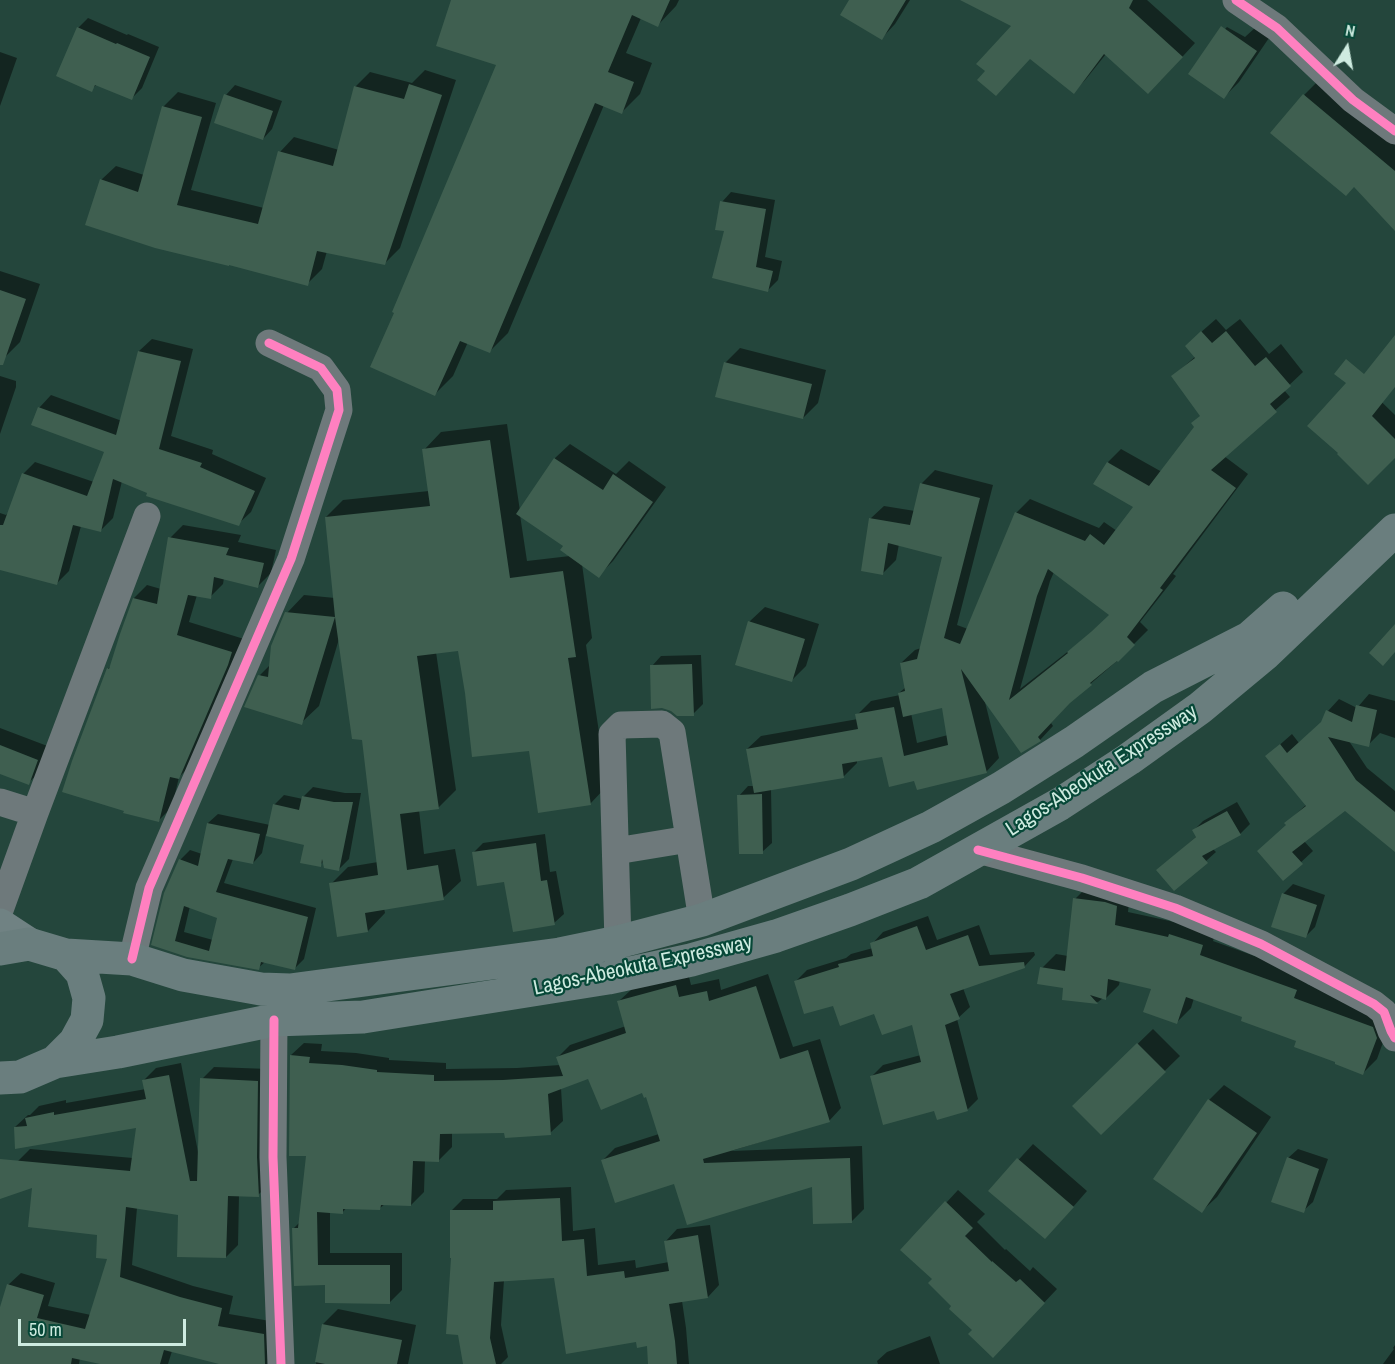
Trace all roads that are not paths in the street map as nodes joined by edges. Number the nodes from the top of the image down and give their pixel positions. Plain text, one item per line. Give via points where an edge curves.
1 (1236, 0) edge
2 (1395, 131) edge
3 (269, 343) dead end
4 (1395, 506) edge
5 (147, 516) dead end
6 (1395, 530) edge
7 (0, 802) edge
8 (35, 813) junction
9 (689, 839) junction
10 (978, 850) junction
11 (615, 851) junction
12 (0, 910) edge
13 (702, 920) junction
14 (0, 925) edge
15 (618, 942) junction
16 (15, 947) edge
17 (66, 955) junction
18 (132, 959) junction
19 (274, 1020) junction
20 (1395, 1038) edge
21 (55, 1062) junction
22 (7, 1079) edge
23 (281, 1364) edge

1 - 2 street via 1277,28 1353,100
3 - 18 street via 321,368 337,390 339,410 291,559 149,888
4 - 13 highway, Lagos-Abeokuta Expressway via 1249,638 1154,687 1001,788 932,827 851,864
5 - 8 street
6 - 10 highway, Lagos-Abeokuta Expressway via 1265,654 1200,708 1060,804
7 - 8 street
8 - 12 street
9 - 11 street
9 - 11 street via 672,732 662,724 621,725 612,734
9 - 13 street
10 - 19 highway, Lagos-Abeokuta Expressway via 919,883 850,910 691,960 608,978 363,1017
10 - 20 street via 1175,908 1261,944 1374,1004 1384,1012
11 - 15 street
13 - 15 highway, Lagos-Abeokuta Expressway
14 - 16 main road
15 - 18 highway, Lagos-Abeokuta Expressway via 560,954 290,990 261,989 183,975
16 - 17 highway, Lagos-Abeokuta Expressway
17 - 18 highway, Lagos-Abeokuta Expressway
17 - 21 highway via 82,973 89,998 87,1020 75,1042
19 - 21 highway, Lagos-Abeokuta Expressway
19 - 23 street via 273,1157
21 - 22 highway

